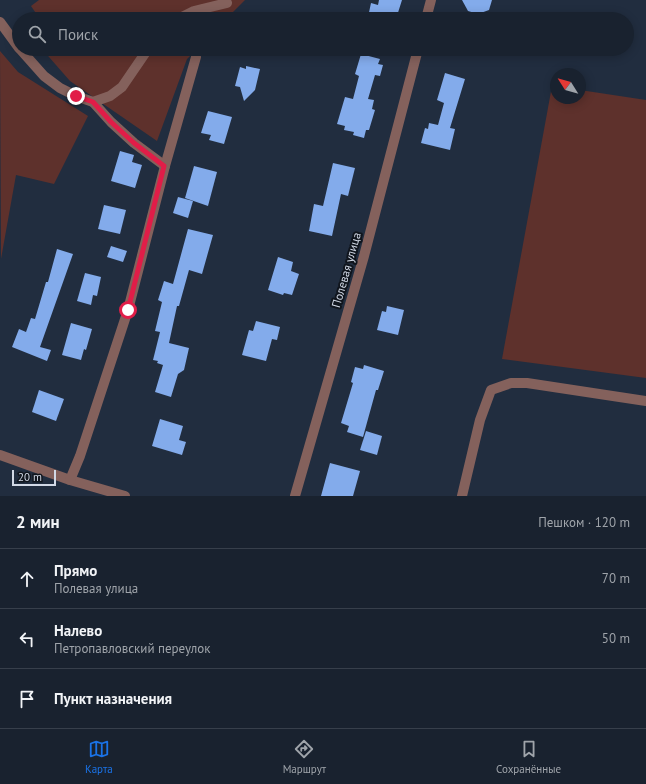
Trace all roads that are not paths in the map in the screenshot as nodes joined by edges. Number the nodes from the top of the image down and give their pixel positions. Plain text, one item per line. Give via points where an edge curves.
1 (431, 0) edge
2 (227, 4) dead end
3 (192, 12) edge
4 (428, 12) edge
5 (0, 22) edge
6 (12, 38) edge
7 (26, 56) edge
8 (143, 56) edge
9 (416, 56) edge
10 (196, 58) dead end
11 (93, 102) junction
12 (164, 166) junction
13 (646, 401) edge
14 (0, 455) edge
15 (70, 480) junction
16 (125, 496) edge
17 (295, 496) edge
18 (462, 496) edge

1 - 4 street
2 - 3 street
5 - 6 street
7 - 11 street via 44,76 60,88
8 - 11 street via 122,87 110,96
9 - 17 street, Полевая улица via 364,256
10 - 12 street
11 - 12 street via 134,143
12 - 15 street via 128,310
13 - 18 street via 527,383 511,383 490,390 480,420
14 - 15 street
15 - 16 street

